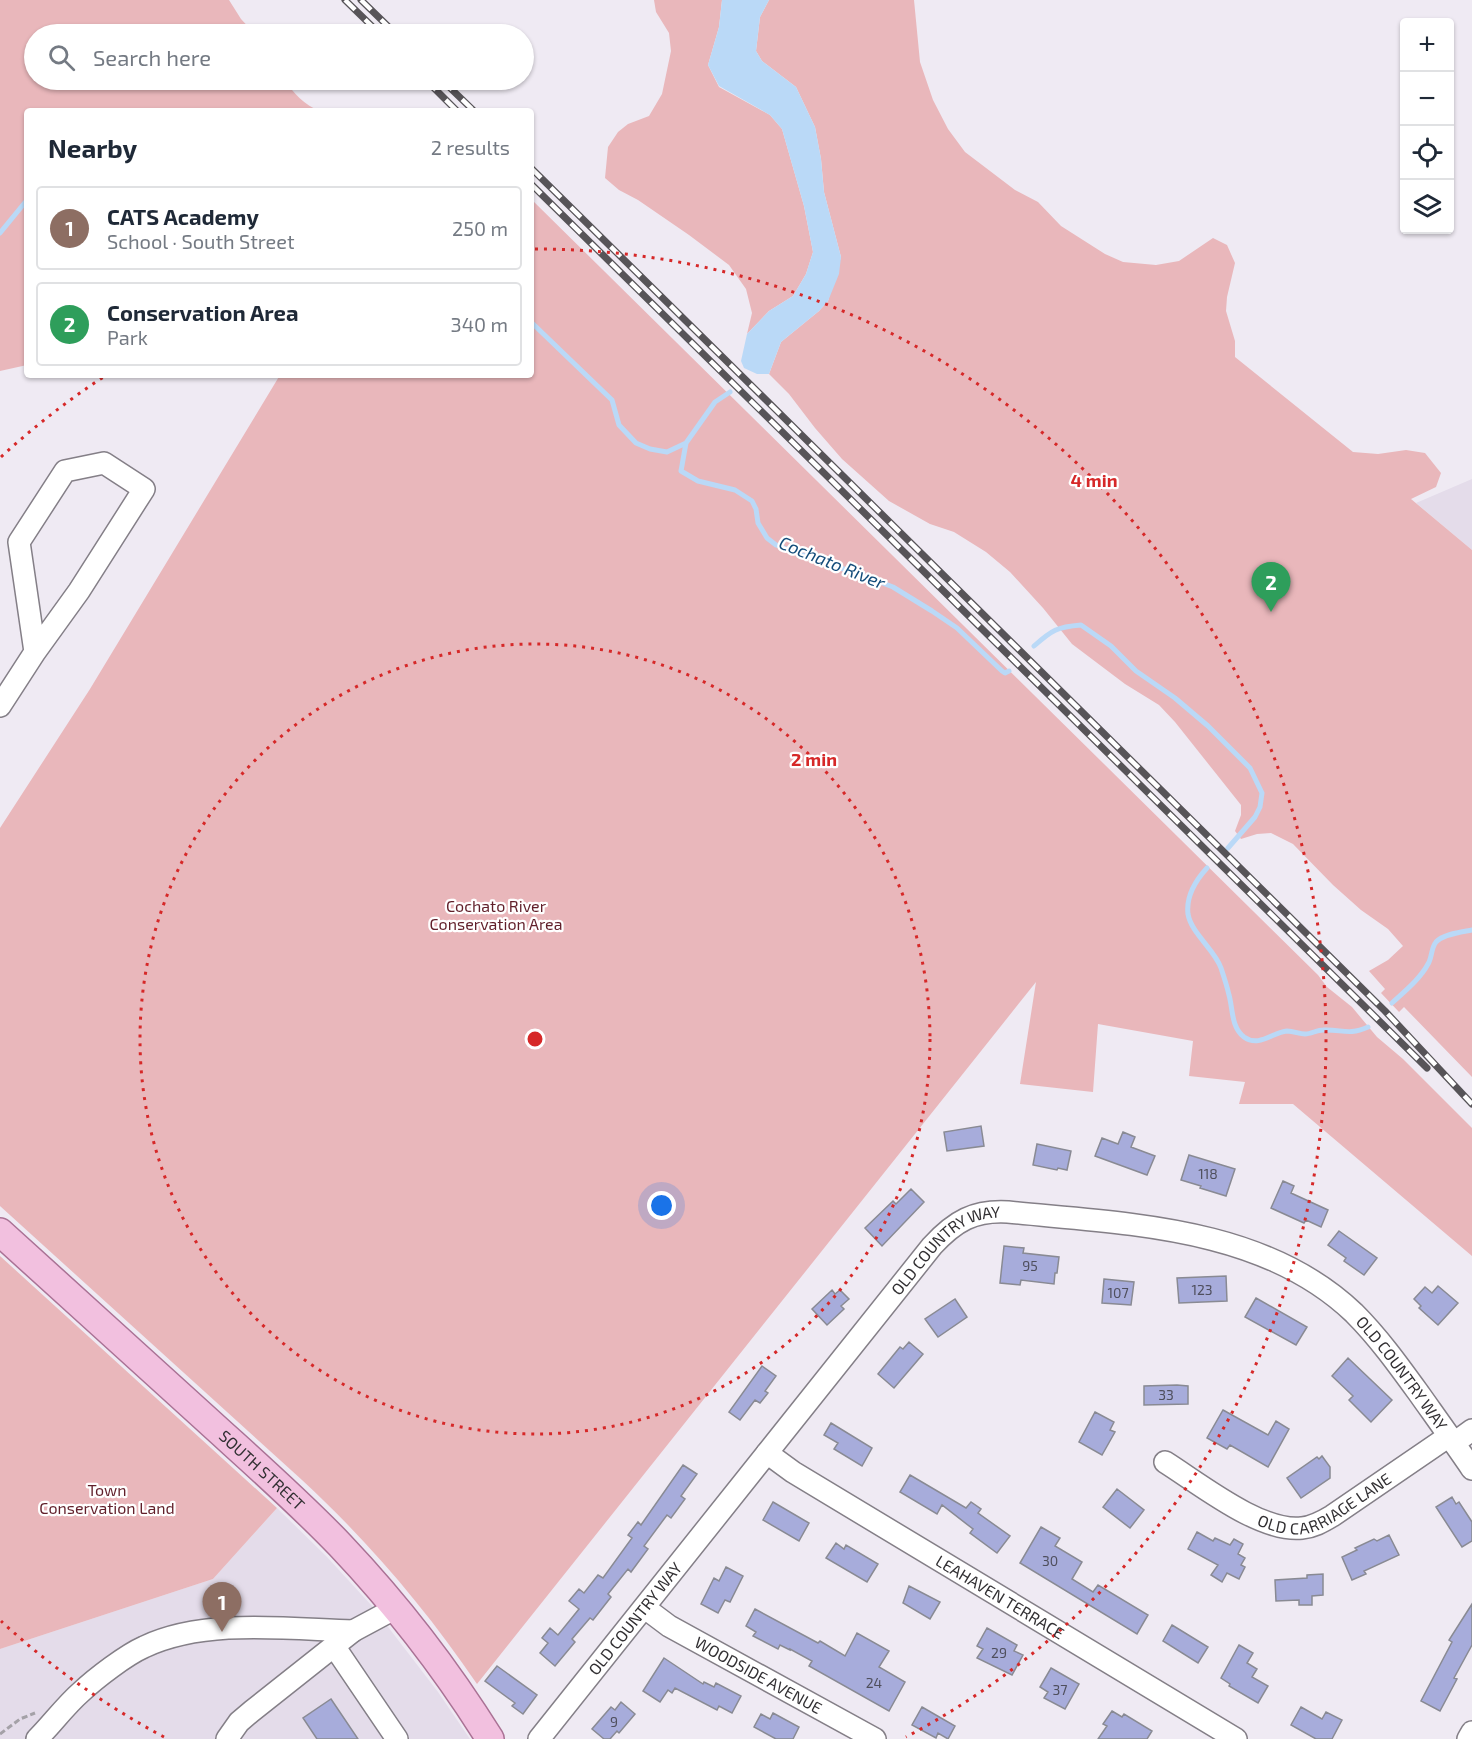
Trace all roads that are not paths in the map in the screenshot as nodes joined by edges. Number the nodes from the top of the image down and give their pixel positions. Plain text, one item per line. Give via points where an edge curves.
1 (35, 652) junction
2 (0, 706) edge
3 (0, 1232) edge
4 (1472, 1430) edge
5 (1451, 1439) junction
6 (767, 1453) junction
7 (1166, 1462) dead end
8 (1472, 1469) edge
9 (396, 1608) junction
10 (645, 1608) junction
11 (353, 1631) junction
12 (334, 1646) junction
13 (1472, 1732) edge
14 (37, 1739) edge
15 (227, 1739) edge
16 (397, 1739) edge
17 (490, 1739) edge
18 (539, 1739) edge
19 (875, 1739) edge
20 (1236, 1739) edge
21 (1468, 1739) edge

1 - 1 street via 144,489 104,464 65,471 19,542
1 - 2 street
3 - 9 main road, SOUTH STREET via 299,1504
4 - 5 street, OLD CARRIAGE LANE
5 - 6 street, OLD COUNTRY WAY via 1363,1322 1332,1295 1275,1262 1244,1248 1191,1234 987,1212 967,1217 941,1236
5 - 7 street, OLD CARRIAGE LANE via 1332,1516 1301,1528 1258,1520
5 - 8 street, OLD COUNTRY WAY
6 - 10 street, OLD COUNTRY WAY
6 - 20 street, LEAHAVEN TERRACE
9 - 11 street
9 - 17 main road, SOUTH STREET
10 - 18 street, OLD COUNTRY WAY
10 - 19 street, WOODSIDE AVENUE via 669,1626
11 - 12 street
11 - 14 street via 222,1628 163,1639 143,1647 82,1690
12 - 15 street via 239,1722
12 - 16 street
13 - 21 street

